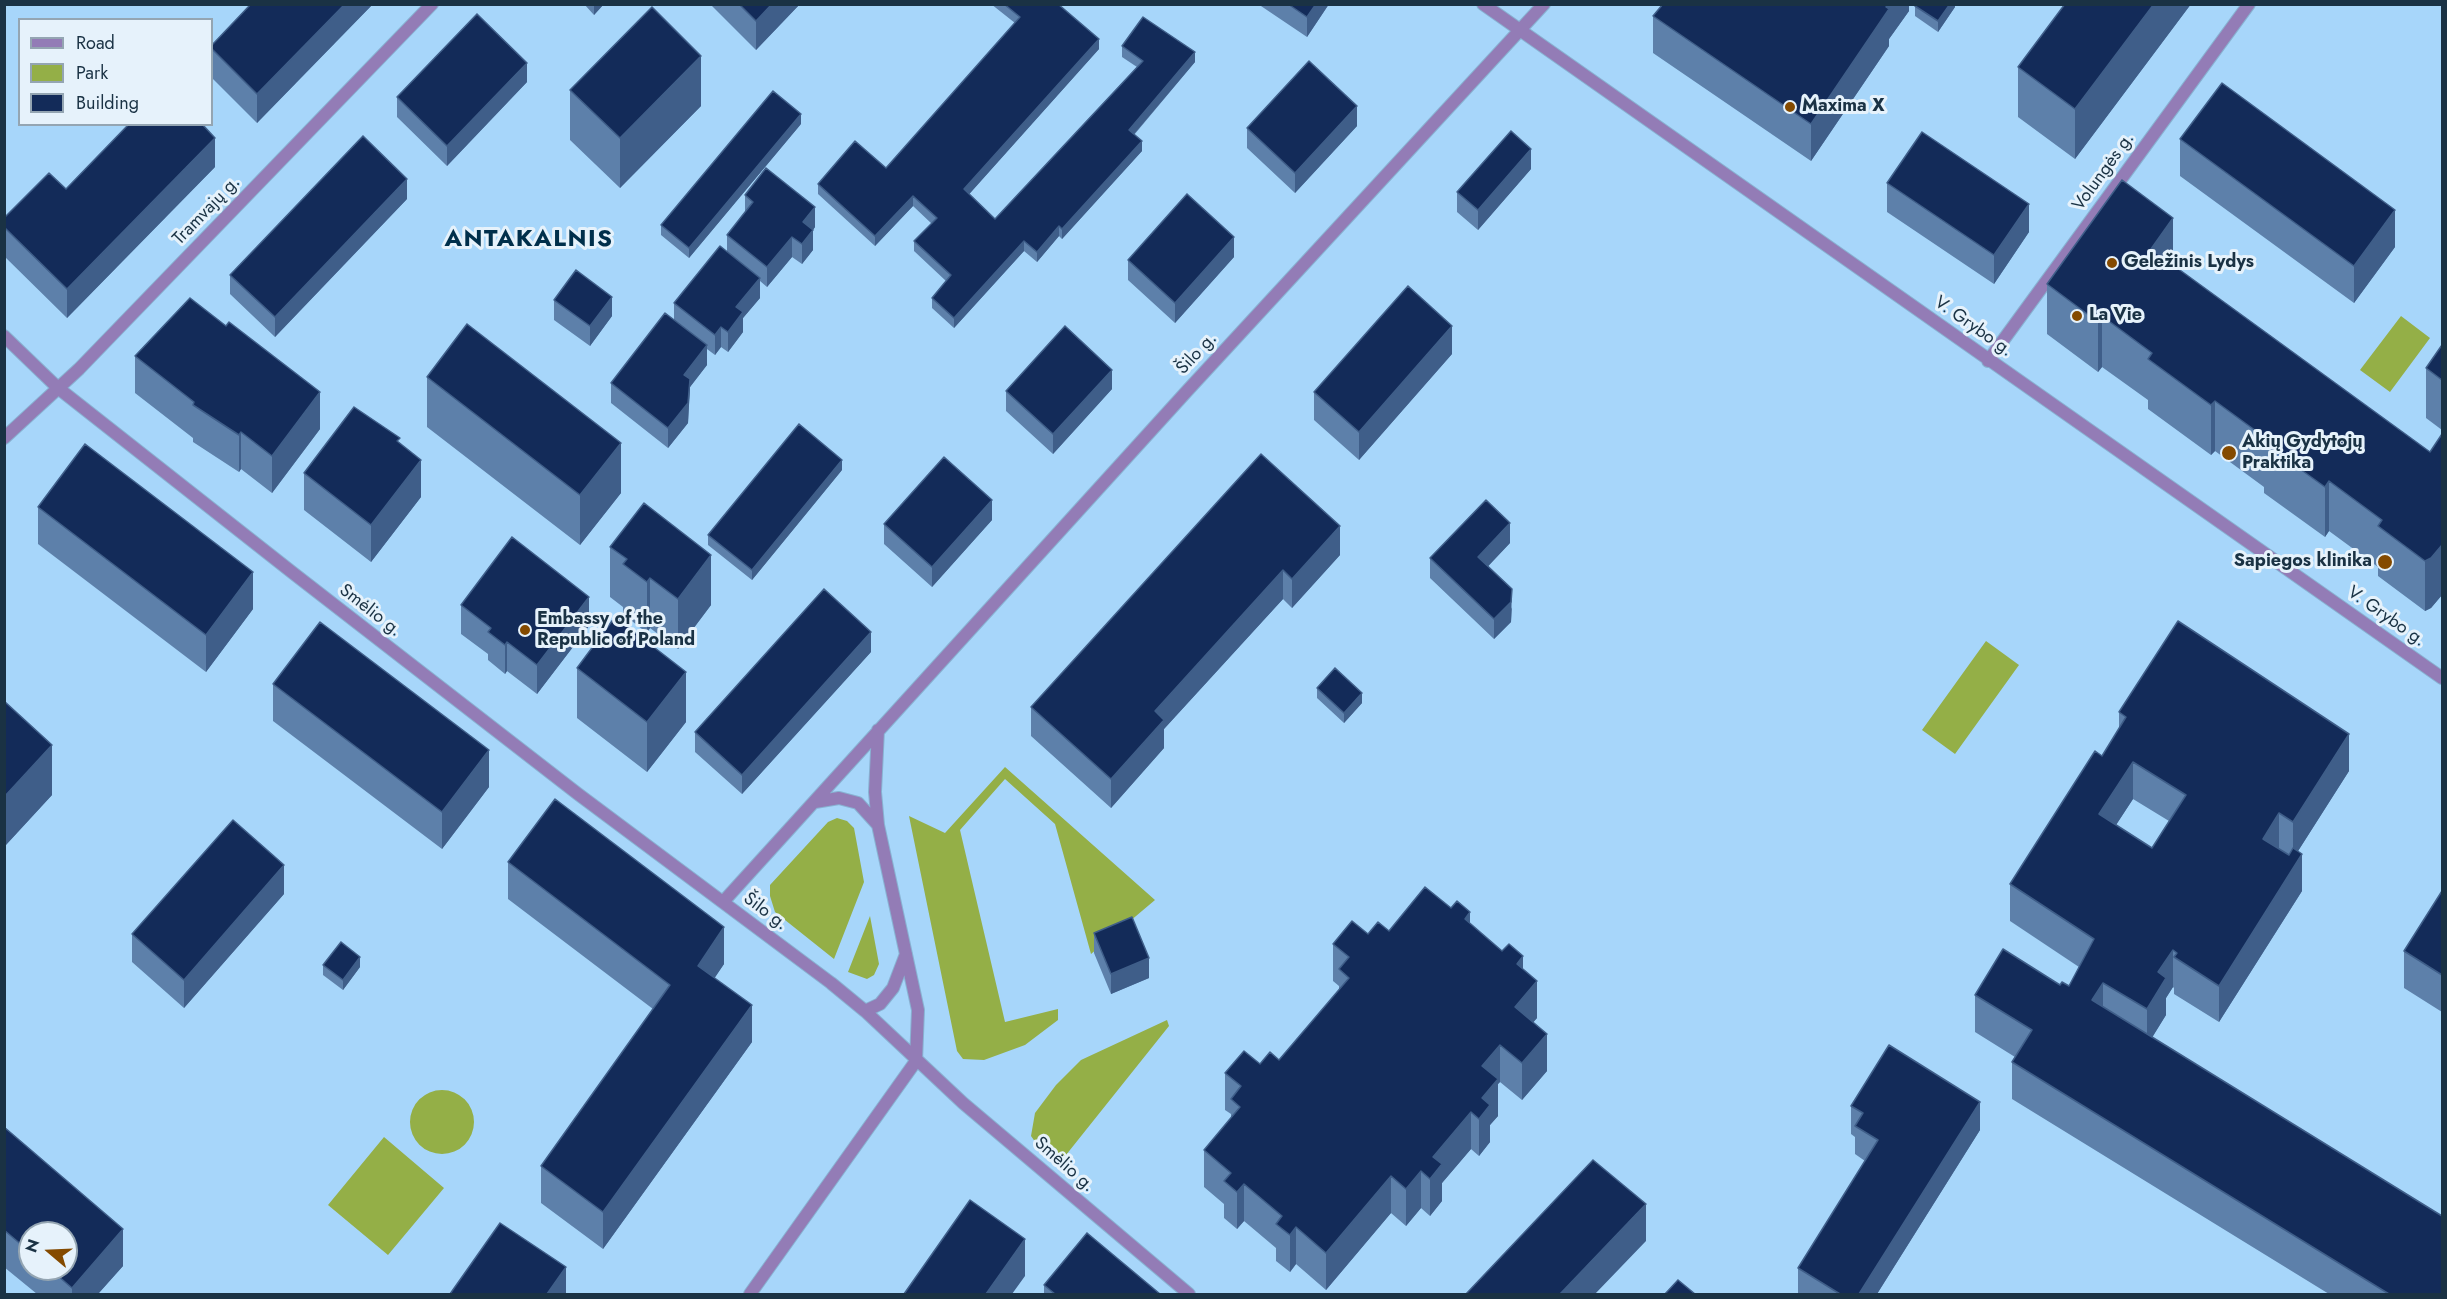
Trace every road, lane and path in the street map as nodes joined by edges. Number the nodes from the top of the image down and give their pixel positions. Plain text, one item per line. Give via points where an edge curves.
1 (432, 4) edge
2 (1483, 4) edge
3 (1544, 4) edge
4 (2249, 4) edge
5 (1521, 30) junction
6 (4, 336) edge
7 (1989, 361) junction
8 (58, 388) junction
9 (4, 438) edge
10 (2440, 672) edge
11 (878, 730) junction
12 (816, 802) junction
13 (878, 825) junction
14 (723, 902) junction
15 (907, 953) junction
16 (865, 1011) junction
17 (916, 1061) junction
18 (750, 1294) edge
19 (1189, 1294) edge

1 - 8 street, Tramvajų g.
2 - 5 street, V. Grybo g.
3 - 5 street, Šilo g.
4 - 7 street, Volungės g.
5 - 7 street, V. Grybo g.
5 - 11 street, Šilo g.
6 - 8 street, Smėlio g.
7 - 10 street, V. Grybo g.
8 - 9 street, Tramvajų g.
8 - 14 street, Smėlio g. via 375,638
11 - 12 street, Šilo g.
11 - 13 street
12 - 13 street via 839,798 858,803
12 - 14 street, Šilo g.
13 - 15 street
14 - 16 street, Šilo g.
15 - 16 street via 893,988 880,1004
15 - 17 street via 918,1010
16 - 17 street, Šilo g.
17 - 18 street
17 - 19 street, Smėlio g.

